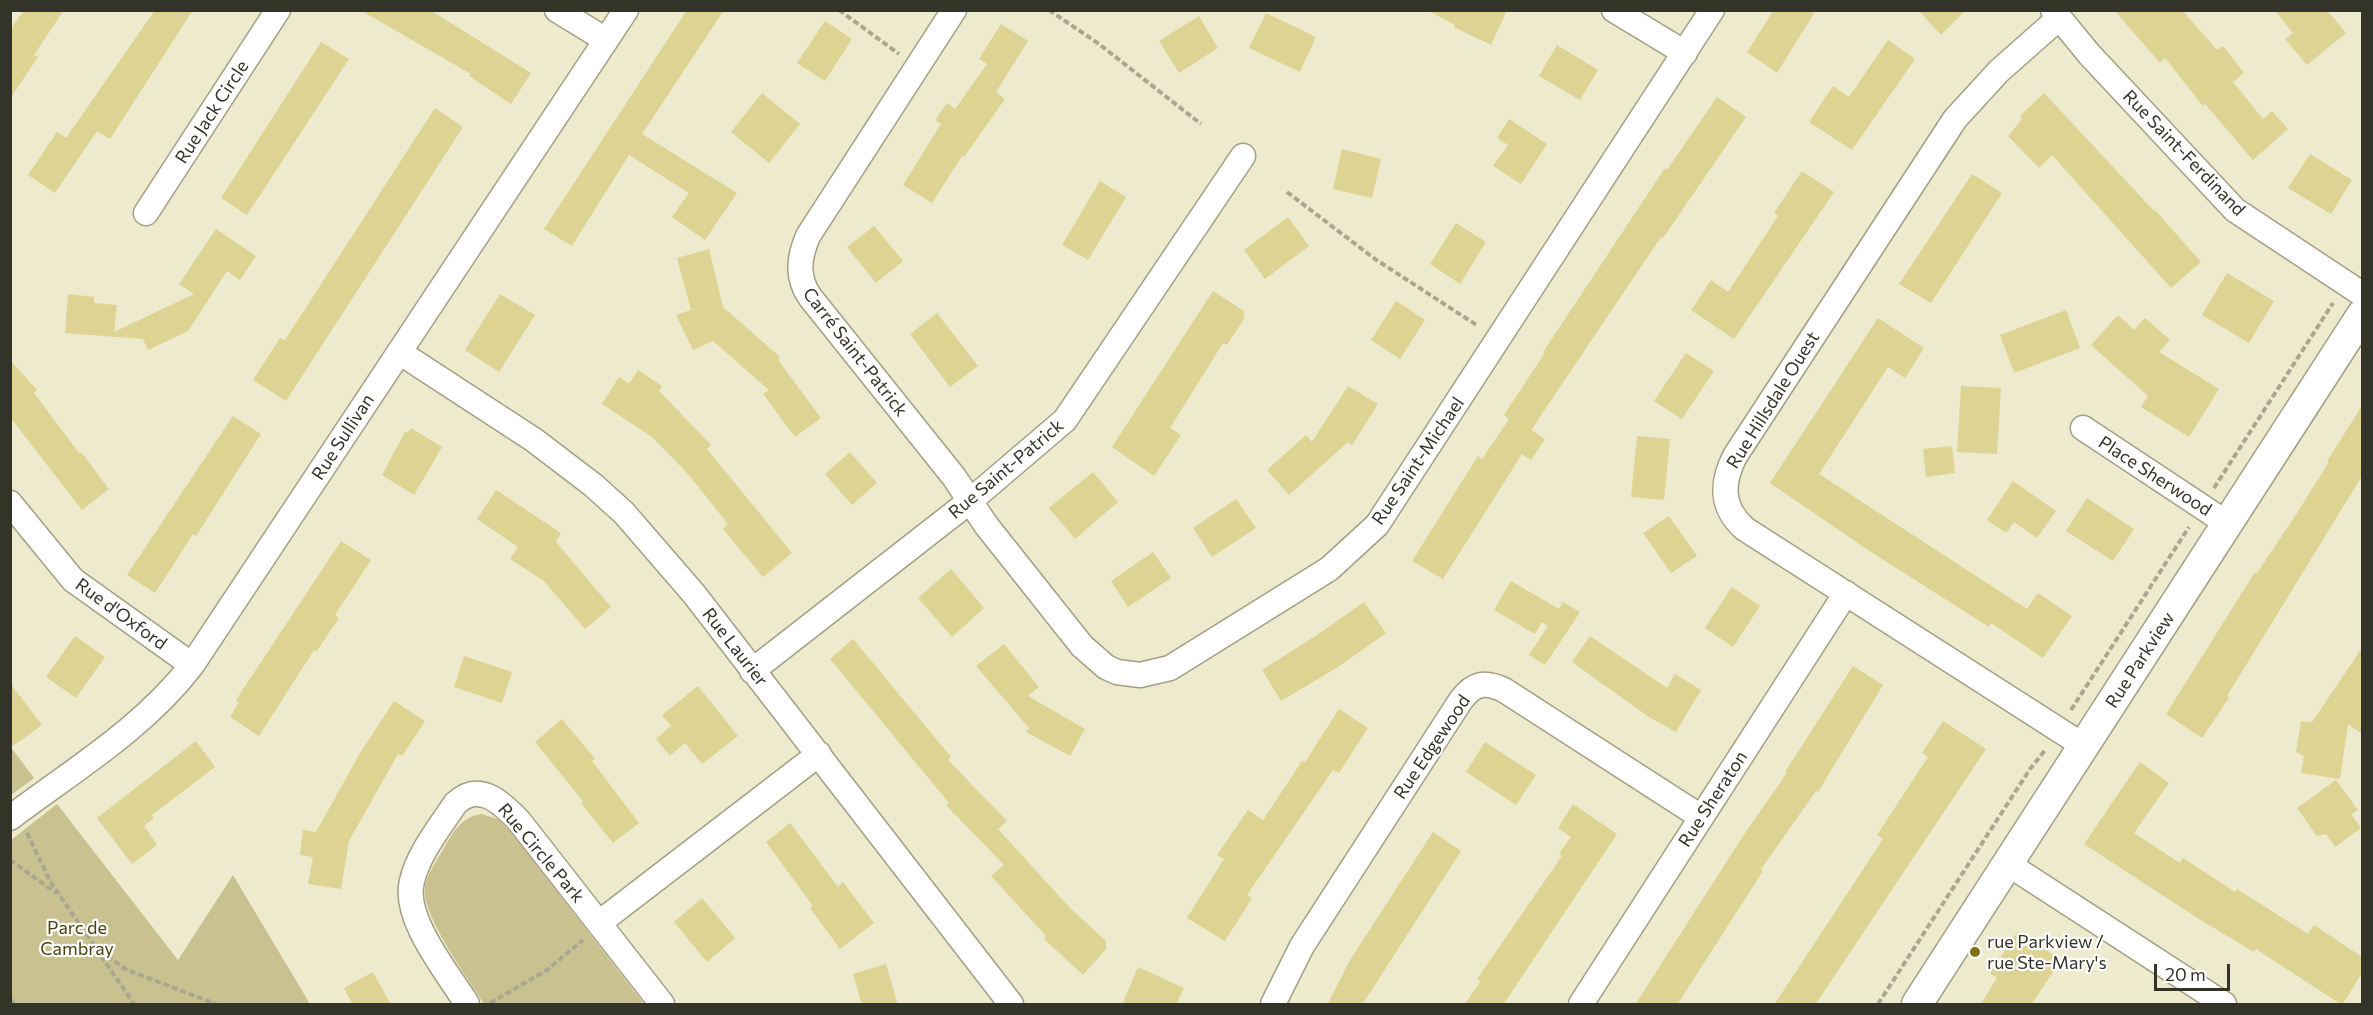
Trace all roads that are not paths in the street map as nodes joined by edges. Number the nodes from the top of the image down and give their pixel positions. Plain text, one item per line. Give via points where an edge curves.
1 (278, 10) edge
2 (558, 10) edge
3 (626, 10) edge
4 (954, 10) edge
5 (1614, 10) edge
6 (1712, 10) edge
7 (2056, 14) edge
8 (606, 40) junction
9 (1685, 53) junction
10 (1242, 156) dead end
11 (146, 213) dead end
12 (2362, 294) edge
13 (2362, 315) edge
14 (399, 352) junction
15 (2083, 428) dead end
16 (970, 501) junction
17 (10, 503) edge
18 (2228, 524) junction
19 (1846, 593) junction
20 (192, 665) junction
21 (752, 671) junction
22 (2084, 746) junction
23 (819, 754) junction
24 (1701, 817) junction
25 (19, 826) edge
26 (2008, 864) junction
27 (599, 923) junction
28 (467, 1005) edge
29 (662, 1005) edge
30 (1011, 1005) edge
31 (1273, 1005) edge
32 (1581, 1005) edge
33 (1917, 1005) edge
34 (2224, 1005) edge

1 - 11 street, Rue Jack Circle
2 - 8 street
3 - 8 street, Rue Sullivan
4 - 16 street, Carré Saint-Patrick via 808,236 800,258 800,272 810,297
5 - 9 street
6 - 9 street, Rue Saint-Michael
7 - 12 street, Rue Saint-Ferdinand via 2235,210
7 - 19 street, Rue Hillsdale Ouest via 1955,118 1729,467 1726,502 1736,521
8 - 14 street, Rue Sullivan
9 - 16 street, Rue Saint-Michael via 1377,525 1329,569 1170,668 1154,674 1129,675 1106,667 1082,646
10 - 16 street, Rue Saint-Patrick via 1065,420
13 - 18 street, Rue Parkview
14 - 20 street, Rue Sullivan
14 - 21 street, Rue Laurier via 534,440 609,499 669,564
15 - 18 street, Place Sherwood
16 - 21 street, Rue Saint-Patrick
17 - 20 street, Rue d'Oxford via 73,580
18 - 22 street, Rue Parkview
19 - 22 street, Rue Hillsdale Ouest
19 - 24 street, Rue Sheraton
20 - 25 street, Rue Sullivan via 148,712
21 - 23 street, Rue Laurier
22 - 26 street, Rue Parkview
23 - 27 street
23 - 30 street, Rue Laurier
24 - 31 street, Rue Edgewood via 1504,690 1490,684 1474,686 1461,700 1318,921
24 - 32 street, Rue Sheraton
26 - 33 street, Rue Parkview
26 - 34 street
27 - 28 street, Rue Circle Park via 508,809 488,795 478,793 462,798 420,861 410,905 419,927
27 - 29 street, Rue Circle Park

